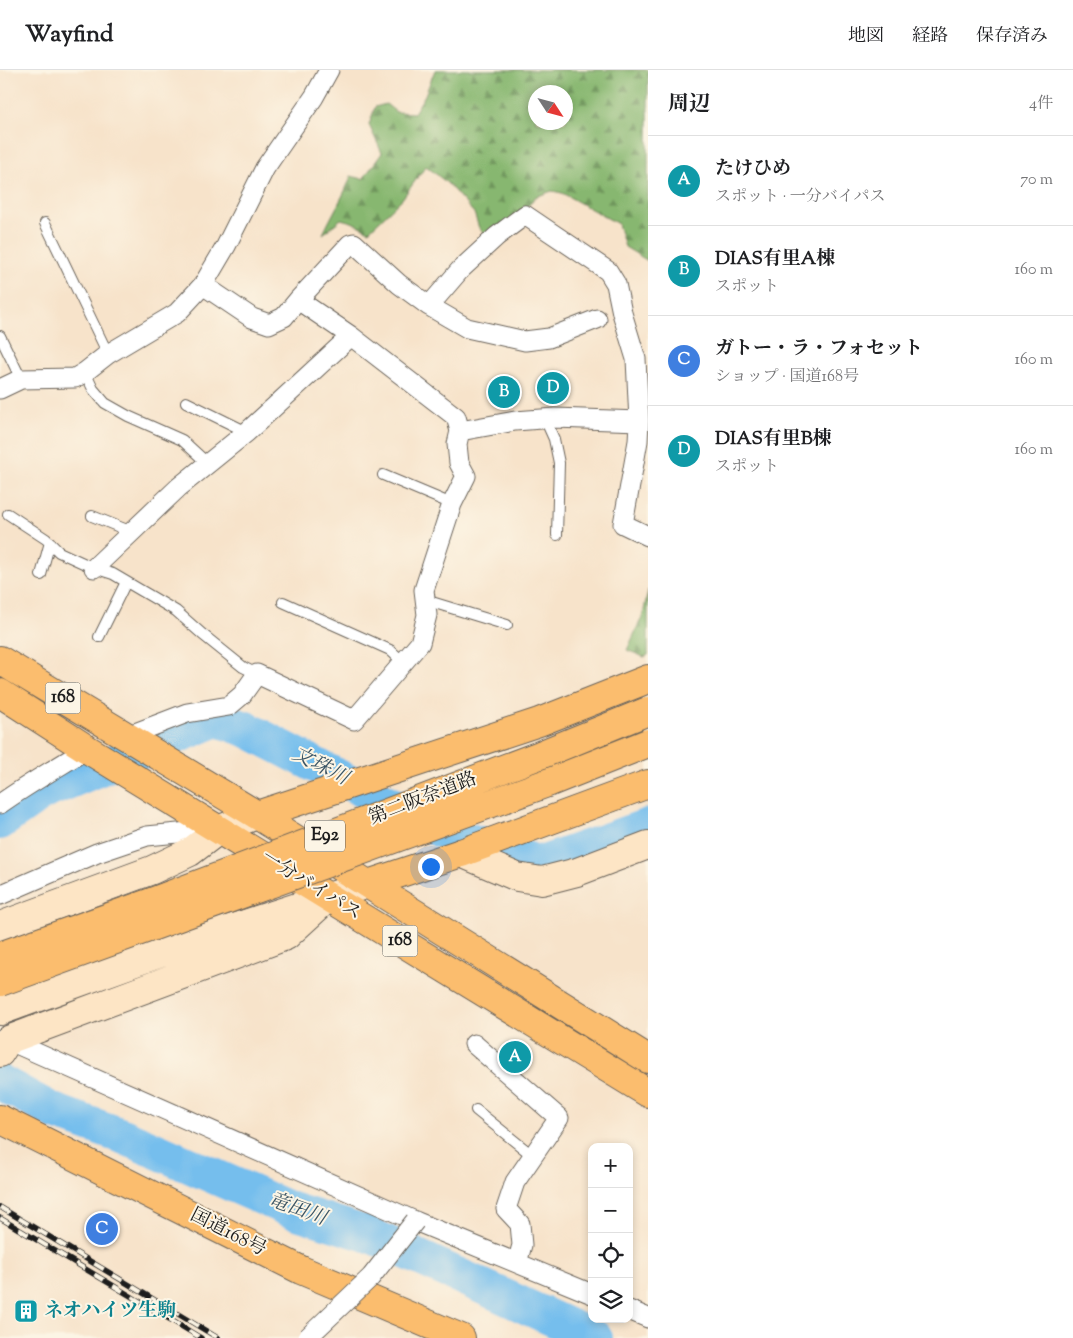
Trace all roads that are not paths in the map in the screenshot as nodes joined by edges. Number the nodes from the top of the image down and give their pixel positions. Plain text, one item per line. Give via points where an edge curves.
1 (330, 70) edge
2 (45, 223) dead end
3 (203, 285) junction
4 (298, 300) junction
5 (429, 306) junction
6 (597, 319) dead end
7 (0, 336) edge
8 (351, 336) junction
9 (108, 354) junction
10 (85, 372) junction
11 (21, 379) junction
12 (0, 389) edge
13 (186, 402) dead end
14 (545, 418) junction
15 (639, 421) junction
16 (460, 431) junction
17 (247, 432) junction
18 (207, 463) junction
19 (383, 475) dead end
20 (452, 504) junction
21 (8, 514) dead end
22 (92, 516) dead end
23 (132, 532) junction
24 (556, 534) dead end
25 (648, 536) edge
26 (50, 542) junction
27 (94, 568) junction
28 (42, 575) dead end
29 (126, 582) junction
30 (425, 600) junction
31 (283, 602) dead end
32 (506, 624) dead end
33 (99, 637) dead end
34 (0, 660) edge
35 (403, 662) junction
36 (257, 674) junction
37 (648, 679) edge
38 (0, 693) edge
39 (648, 711) edge
40 (127, 736) junction
41 (648, 743) edge
42 (91, 751) junction
43 (648, 784) edge
44 (0, 804) edge
45 (257, 815) junction
46 (220, 829) junction
47 (648, 845) edge
48 (461, 852) junction
49 (368, 884) junction
50 (0, 895) edge
51 (328, 897) junction
52 (0, 926) edge
53 (0, 956) edge
54 (0, 982) edge
55 (0, 1011) edge
56 (3, 1043) edge
57 (474, 1044) dead end
58 (648, 1059) edge
59 (648, 1093) edge
60 (476, 1110) dead end
61 (0, 1119) edge
62 (533, 1156) junction
63 (415, 1221) junction
64 (517, 1262) junction
65 (588, 1292) edge
66 (633, 1312) edge
67 (648, 1318) edge
68 (308, 1338) edge
69 (461, 1338) edge

1 - 3 street via 265,168
2 - 9 lane
3 - 4 street via 252,318 269,324 284,317
3 - 9 street via 177,313
4 - 5 street via 350,244 354,244
4 - 8 street
5 - 6 street via 467,328 525,341 549,338
5 - 15 street via 460,270 525,215 608,271 616,284 636,359
7 - 11 lane
8 - 16 street via 456,416
8 - 17 street
9 - 10 street
10 - 11 street via 75,378
10 - 18 lane via 105,403 182,440
11 - 12 street
13 - 17 lane
14 - 15 street
14 - 16 street
14 - 24 lane via 554,439 558,463
15 - 25 street via 622,524
16 - 20 street via 457,444 459,463 466,476
17 - 18 street
18 - 23 street
19 - 20 lane
20 - 30 street via 424,590
21 - 26 lane
22 - 23 lane
23 - 27 street
26 - 27 lane via 59,552
26 - 28 lane
27 - 29 lane
29 - 33 lane
29 - 36 lane via 176,611 243,667
30 - 32 lane
30 - 35 street via 427,615 420,643
31 - 35 lane via 390,650
34 - 40 highway, 一分バイパス / 168
35 - 36 street via 354,720
36 - 40 street via 229,706 187,713
37 - 45 highway via 539,722
38 - 42 highway, 一分バイパス / 168
39 - 53 highway, 第二阪奈道路 / E92, bridge via 522,762
40 - 45 highway, 一分バイパス / 168
41 - 54 highway, 第二阪奈道路 / E92, bridge via 550,782
42 - 44 street via 19,790
42 - 46 highway, 一分バイパス / 168
43 - 48 highway
45 - 46 street
45 - 49 highway, 一分バイパス / 168
46 - 50 street via 147,836 97,853
46 - 51 highway, 一分バイパス / 168
46 - 52 street via 190,852 152,870
47 - 48 street via 542,882 517,877
48 - 49 highway
49 - 51 street
49 - 58 highway, 一分バイパス / 168
51 - 55 street via 199,939
51 - 56 street via 286,936
51 - 59 highway, 一分バイパス / 168
56 - 63 street
57 - 62 street via 559,1118
60 - 62 lane
61 - 69 highway, 国道168号 via 302,1270
62 - 64 street via 514,1182 506,1209 520,1224 522,1245
63 - 64 street
63 - 68 street, bridge via 371,1277
64 - 65 street
66 - 67 street

